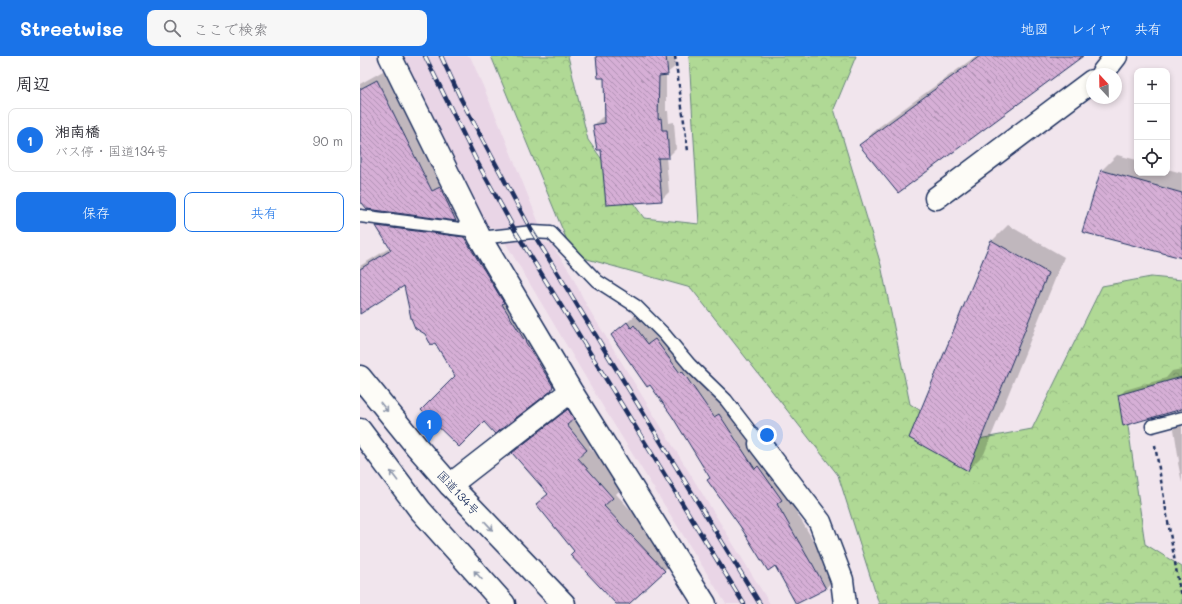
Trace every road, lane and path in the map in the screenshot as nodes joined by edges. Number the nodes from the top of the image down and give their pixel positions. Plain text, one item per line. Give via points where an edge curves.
1 (390, 56) edge
2 (675, 56) edge
3 (1116, 56) edge
4 (1107, 68) edge
5 (1086, 86) edge
6 (688, 151) dead end
7 (936, 198) dead end
8 (360, 216) edge
9 (478, 234) junction
10 (360, 377) edge
11 (571, 391) junction
12 (1182, 418) edge
13 (1152, 426) joint
14 (360, 430) edge
15 (760, 444) joint
16 (450, 485) junction
17 (534, 574) junction
18 (1182, 594) edge
19 (504, 604) edge
20 (552, 604) edge
21 (558, 604) edge
22 (564, 604) edge
23 (705, 604) edge
24 (845, 604) edge

1 - 9 main road
2 - 6 path
3 - 4 main road
5 - 7 main road
8 - 9 lane
9 - 11 main road
9 - 15 lane via 551,233 597,281 636,306 664,334 690,365 726,400
10 -> 16 main road, 国道134号
11 - 16 main road
11 - 23 main road
12 - 13 lane
13 - 18 path
19 -> 14 main road via 420,510
15 - 24 main road via 820,522 842,580
16 -> 17 main road, 国道134号
17 - 20 main road
17 - 21 main road
17 - 22 main road, 国道134号

